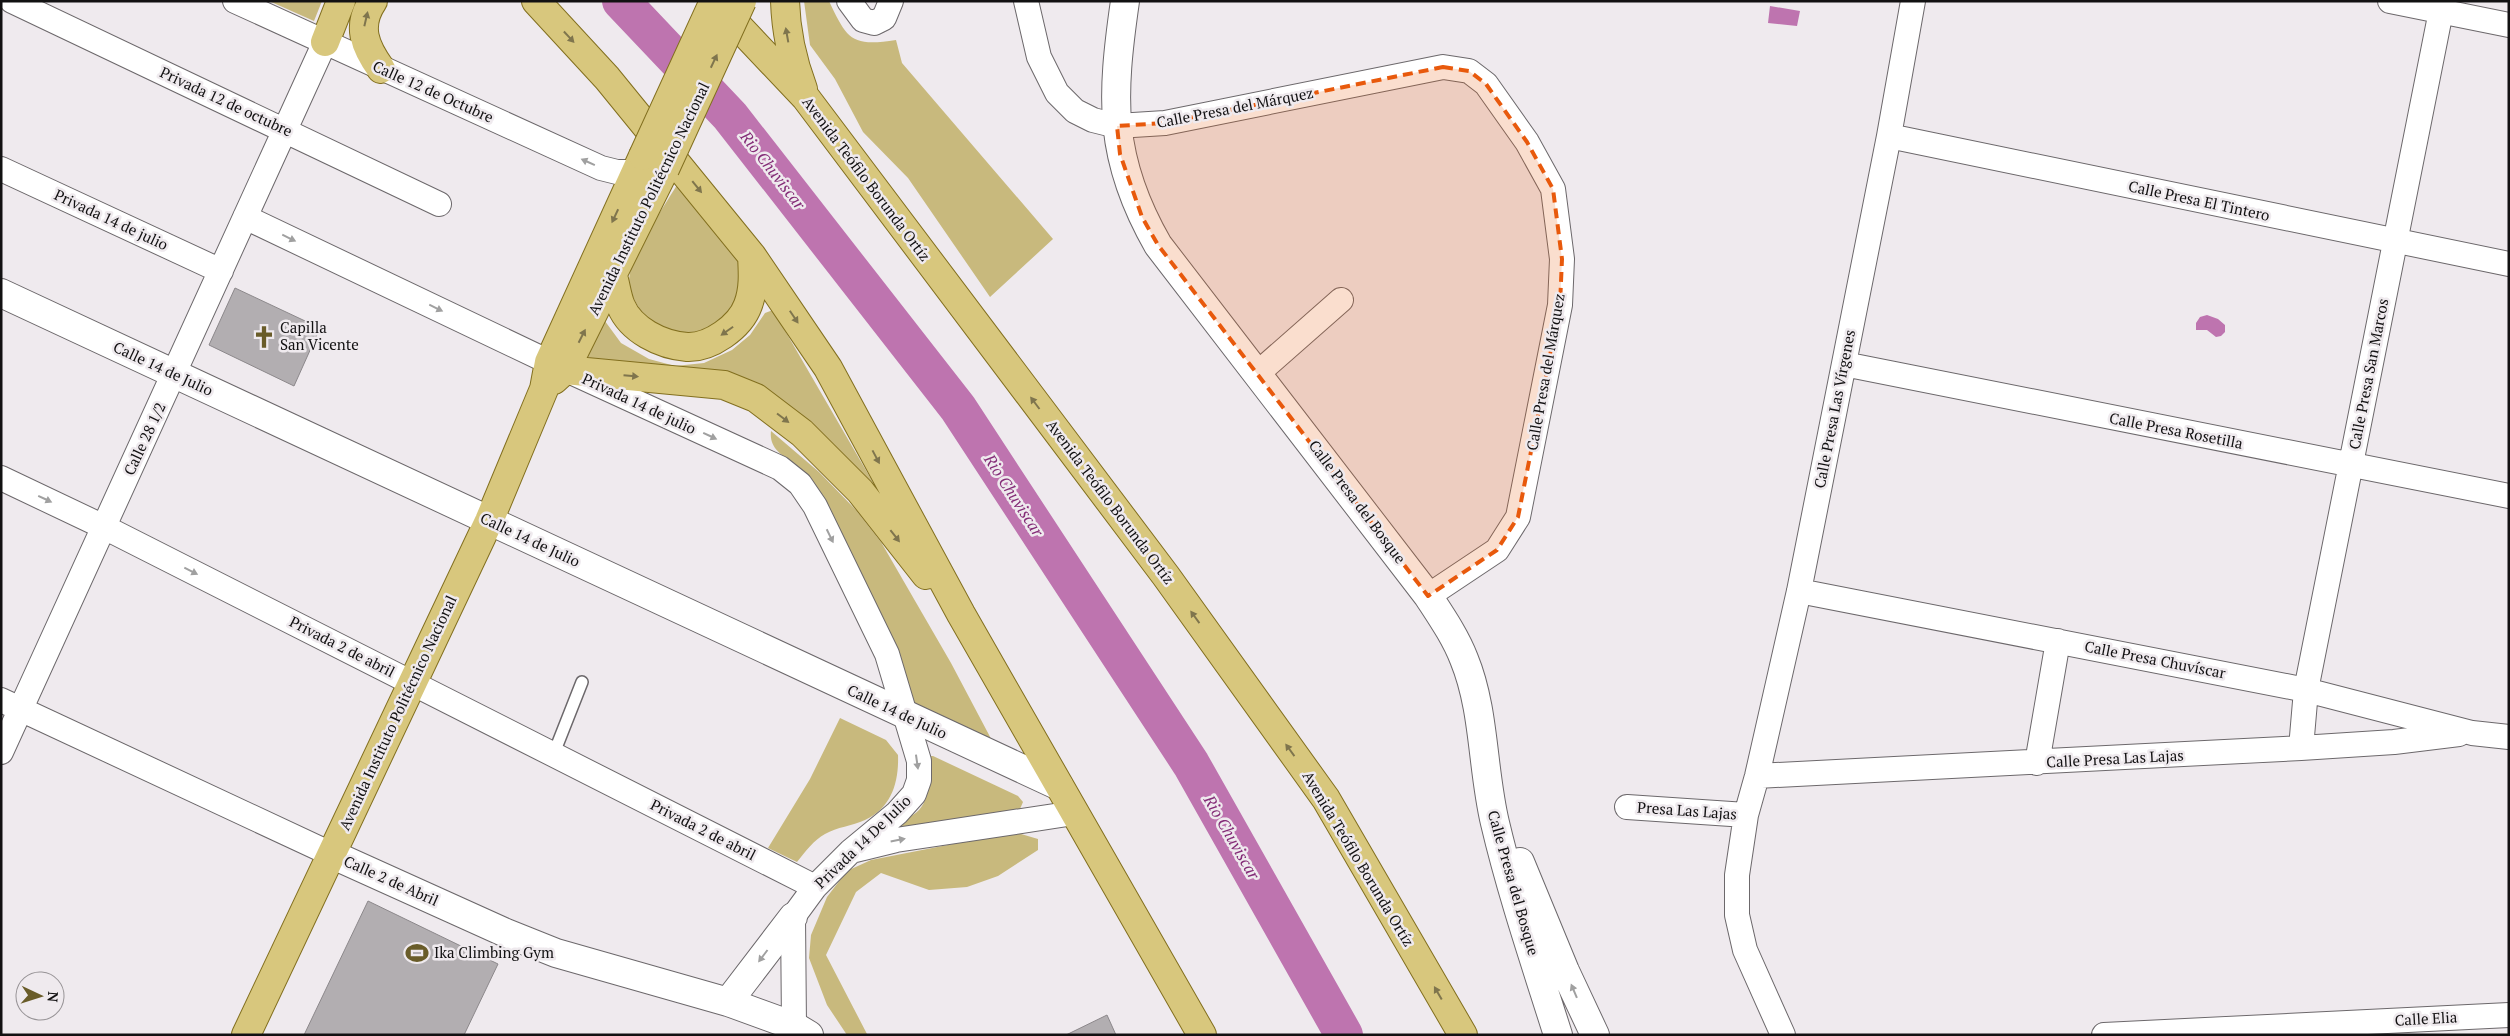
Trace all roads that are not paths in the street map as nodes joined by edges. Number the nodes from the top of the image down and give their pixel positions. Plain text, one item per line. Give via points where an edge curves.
1 (12, 1) edge
2 (235, 1) edge
3 (341, 1) edge
4 (373, 1) edge
5 (536, 1) edge
6 (714, 1) edge
7 (742, 1) edge
8 (785, 1) edge
9 (849, 1) edge
10 (890, 1) edge
11 (1026, 1) edge
12 (1125, 1) edge
13 (1914, 1) edge
14 (2390, 1) edge
15 (2442, 6) edge
16 (2509, 25) edge
17 (324, 42) junction
18 (381, 69) junction
19 (806, 98) junction
20 (1117, 126) junction
21 (285, 130) junction
22 (1890, 136) junction
23 (647, 166) junction
24 (1, 169) edge
25 (439, 204) dead end
26 (245, 217) junction
27 (2395, 240) junction
28 (752, 256) junction
29 (2509, 264) edge
30 (221, 271) junction
31 (613, 276) junction
32 (1, 293) edge
33 (1341, 300) dead end
34 (1844, 364) junction
35 (557, 366) junction
36 (1258, 373) junction
37 (174, 374) junction
38 (2351, 464) junction
39 (1, 478) edge
40 (2509, 496) edge
41 (489, 521) junction
42 (104, 527) junction
43 (1798, 591) junction
44 (1428, 596) junction
45 (961, 614) junction
46 (2058, 641) junction
47 (412, 682) junction
48 (582, 682) dead end
49 (2306, 690) junction
50 (11, 705) edge
51 (904, 715) junction
52 (2472, 733) junction
53 (2509, 737) edge
54 (2301, 748) junction
55 (1, 752) edge
56 (554, 753) junction
57 (2037, 763) junction
58 (1757, 776) junction
59 (1059, 786) junction
60 (1489, 796) junction
61 (1627, 807) dead end
62 (1074, 812) junction
63 (1746, 815) junction
64 (851, 850) junction
65 (331, 854) junction
66 (815, 887) junction
67 (793, 917) junction
68 (728, 1002) junction
69 (2509, 1014) edge
70 (2292, 1031) edge
71 (799, 1032) edge
72 (246, 1035) edge
73 (1202, 1035) edge
74 (1463, 1035) edge
75 (1558, 1035) edge
76 (1595, 1035) edge
77 (1783, 1035) edge
78 (2104, 1035) edge

1 - 21 street, Privada 12 de octubre
2 - 17 street, Calle 12 de Octubre
3 - 17 main road
18 -> 4 main road via 367,50 363,33
5 -> 28 main road via 607,78
6 - 19 main road, Avenida Teófilo Borunda Ortíz
6 - 23 main road, Avenida Instituto Politécnico Nacional, bridge
23 -> 7 main road, Avenida Instituto Politécnico Nacional, bridge
19 -> 8 main road via 792,57
9 - 10 street via 863,20 874,23 884,18
11 - 20 street, Calle Presa del Márquez via 1039,57 1057,93 1075,111
12 - 20 street, Calle Presa del Bosque via 1115,82
13 - 22 street, Calle Presa Las Vírgenes
14 - 15 street
15 - 16 street
15 - 27 street, Calle Presa San Marcos
17 - 18 street, Calle 12 de Octubre
17 - 21 street, Calle 28 1/2
23 -> 18 street, Calle 12 de Octubre via 616,172 601,168
74 -> 19 main road, Avenida Teófilo Borunda Ortíz via 1326,800 1166,576
20 - 36 street, Calle Presa del Bosque via 1120,154 1129,184 1150,231
20 - 44 street, Calle Presa del Márquez via 1165,123 1443,67 1469,71 1486,84 1527,142 1553,189 1562,259 1560,305 1527,481 1518,517 1497,550
21 - 25 street, Privada 12 de octubre
21 - 26 street, Calle 28 1/2
22 - 27 street, Calle Presa El Tintero
22 - 34 street, Calle Presa Las Vírgenes
23 - 31 main road, Avenida Instituto Politécnico Nacional
23 -> 35 main road, Avenida Instituto Politécnico Nacional
24 - 30 street, Privada 14 de julio
26 - 30 street, Calle 28 1/2
26 -> 35 street, Privada 14 de julio
27 - 29 street, Calle Presa El Tintero
27 - 38 street, Calle Presa San Marcos
28 -> 31 main road via 753,285 748,307 732,328 710,341 688,347 662,342 636,328 621,307
28 -> 45 main road via 828,368
30 - 37 street, Calle 28 1/2
35 -> 31 main road, Avenida Instituto Politécnico Nacional
32 - 37 street, Calle 14 de Julio
33 - 36 street
34 - 38 street, Calle Presa Rosetilla
34 - 43 street, Calle Presa Las Vírgenes
35 - 41 main road, Avenida Instituto Politécnico Nacional
35 -> 45 main road via 724,385 756,398 802,433 860,491 912,559
35 -> 51 street, Privada 14 de julio via 780,468 800,484 815,506 887,654
36 - 44 street, Calle Presa del Bosque
37 - 41 street, Calle 14 de Julio
37 - 42 street, Calle 28 1/2
38 - 40 street, Calle Presa Rosetilla
38 - 49 street, Calle Presa San Marcos
39 -> 42 street, Privada 2 de abril
41 - 47 main road, Avenida Instituto Politécnico Nacional
41 - 51 street, Calle 14 de Julio
42 -> 47 street, Privada 2 de abril
42 - 50 street, Calle 28 1/2
43 - 46 street, Calle Presa Chuvíscar
43 - 58 street, Calle Presa Las Vírgenes
44 - 60 street, Calle Presa del Bosque via 1464,659 1478,713
45 - 59 main road
46 - 49 street, Calle Presa Chuvíscar
46 - 57 street
47 - 56 street, Privada 2 de abril
47 - 65 main road, Avenida Instituto Politécnico Nacional
48 - 56 lane
49 - 52 street, Calle Presa Chuvíscar
49 - 54 street, Calle Presa San Marcos
50 - 55 street, Calle 28 1/2
50 - 65 street, Calle 2 de Abril
51 - 59 street, Calle 14 de Julio
51 -> 64 street, Privada 14 De Julio via 919,761 919,780 914,794 897,813
52 - 53 street, Calle Presa Chuvíscar
52 - 54 street, Calle Presa Las Lajas
54 - 57 street, Calle Presa Las Lajas
56 - 66 street, Privada 2 de abril
57 - 58 street, Calle Presa Las Lajas
58 - 63 street, Calle Presa Las Vírgenes
59 - 62 main road
60 - 75 street, Calle Presa del Bosque via 1514,894
76 -> 60 street
61 - 63 street, Presa Las Lajas
64 -> 62 street
62 - 73 main road
63 - 77 street, Calle Presa Las Vírgenes via 1737,876 1737,915 1745,950
64 - 66 street, Privada 14 De Julio
65 - 68 street, Calle 2 de Abril via 556,953
65 - 72 main road, Avenida Instituto Politécnico Nacional
66 - 67 street, Privada 14 De Julio
67 -> 68 street
67 - 71 street
68 - 71 street, Calle 2 de Abril
69 - 70 street, Calle Elia
70 - 78 street, Calle Elia

